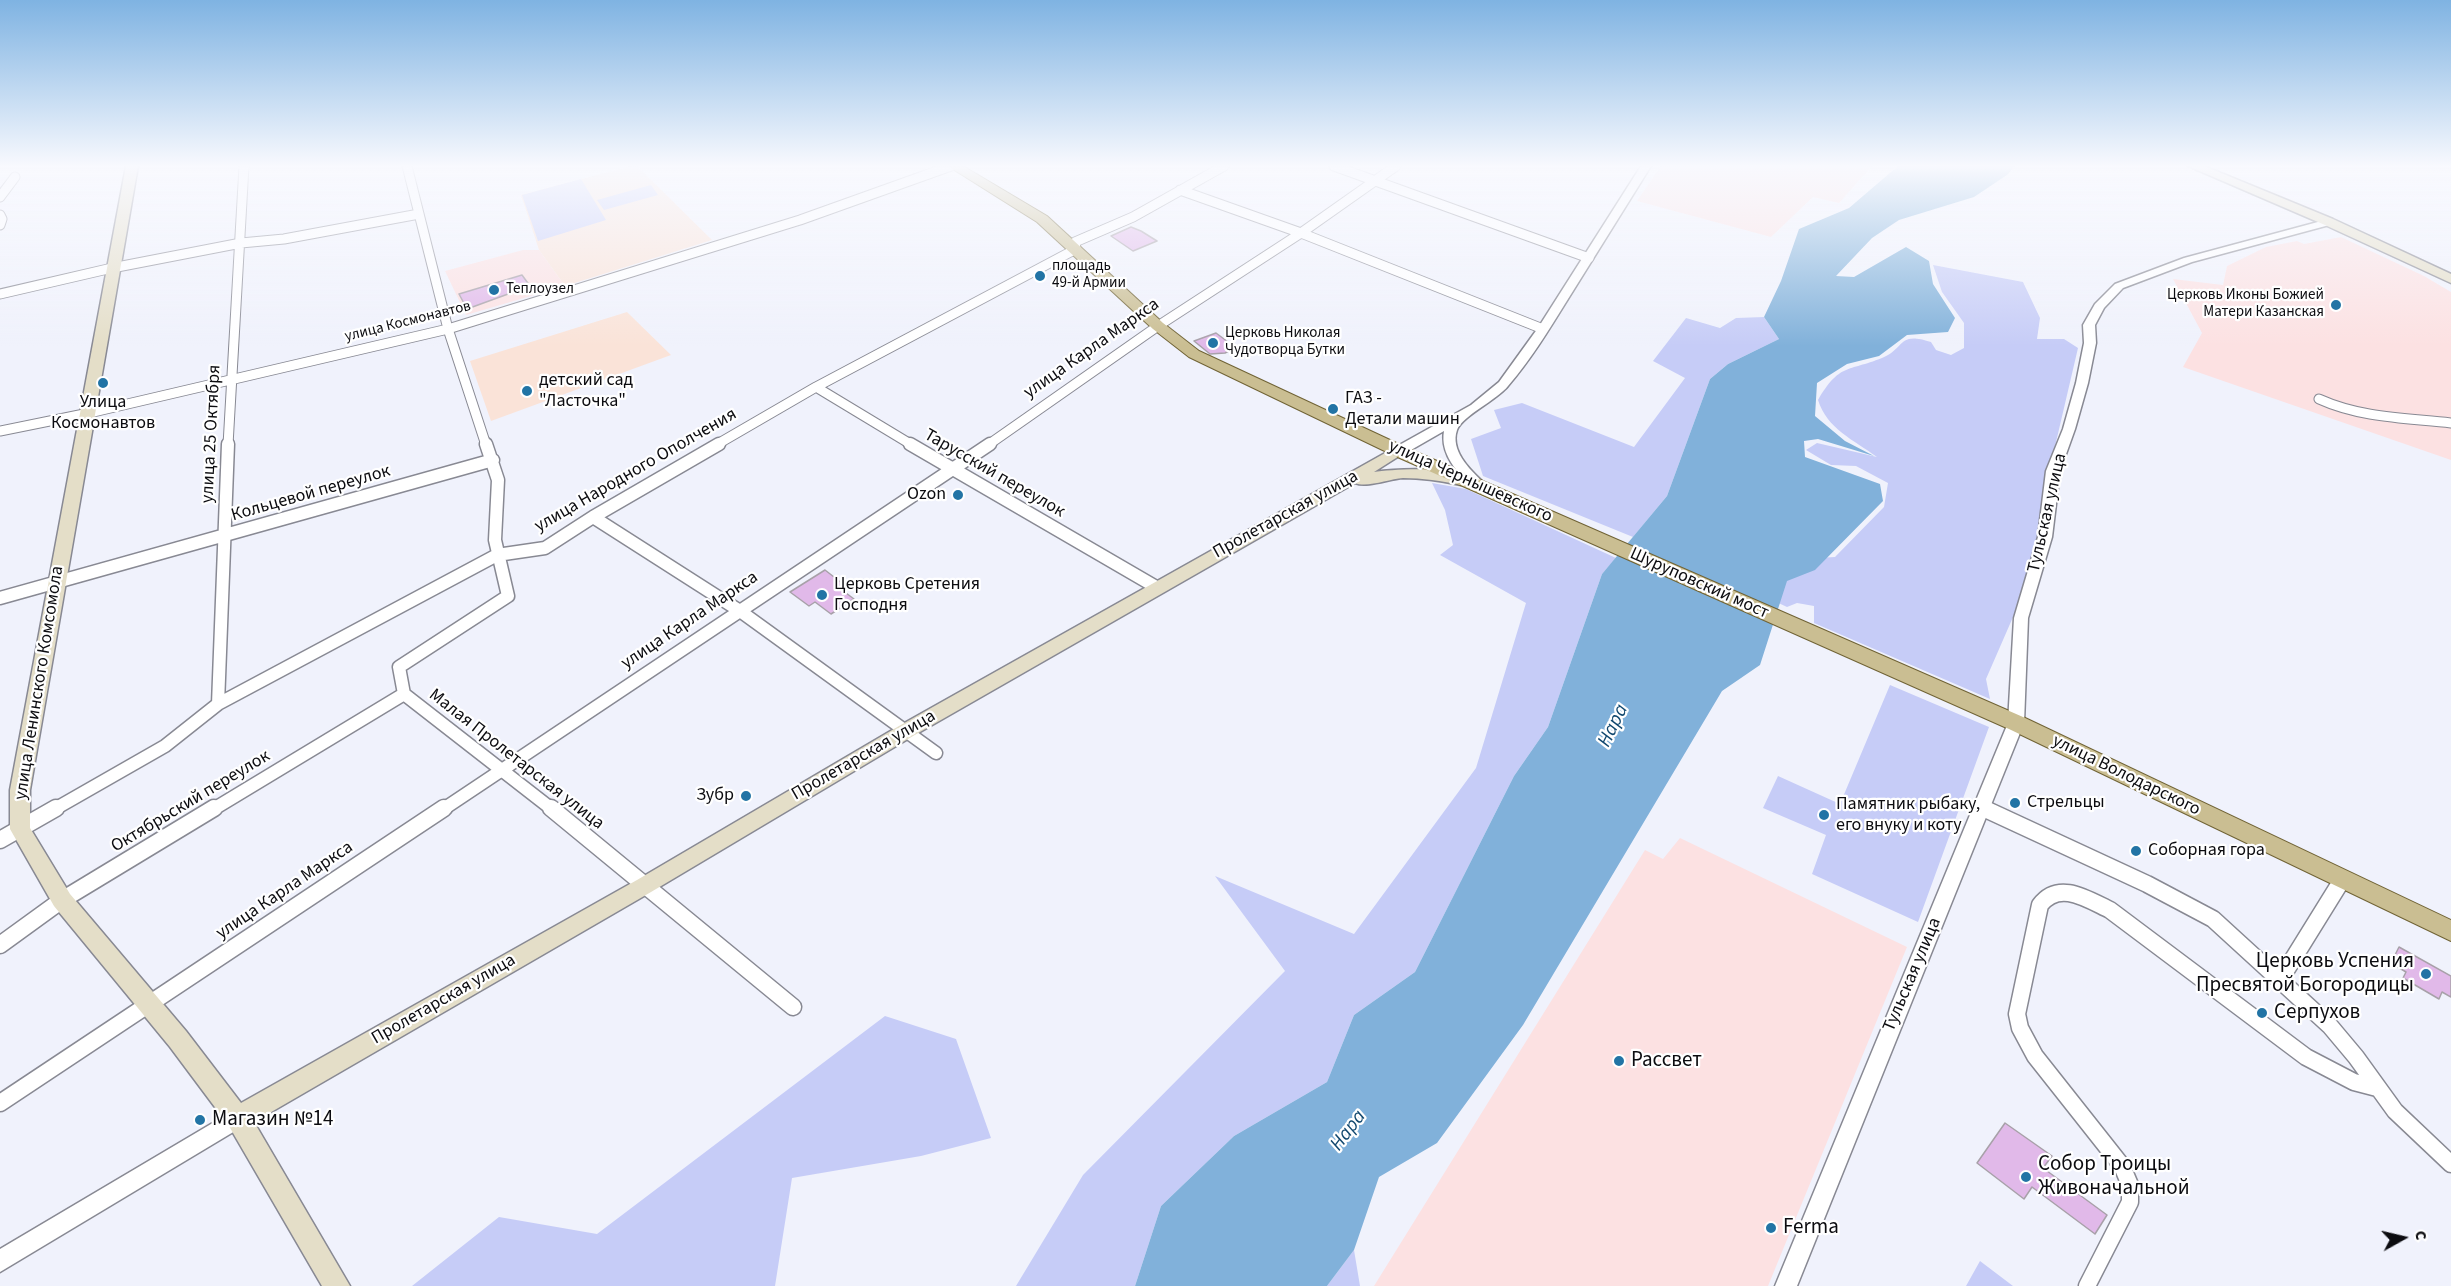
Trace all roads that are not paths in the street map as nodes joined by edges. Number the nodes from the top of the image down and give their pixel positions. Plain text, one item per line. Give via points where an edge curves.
1 (120, 226) edge
2 (242, 226) edge
3 (354, 226) edge
4 (422, 226) edge
5 (781, 226) edge
6 (1050, 226) edge
7 (1115, 226) edge
8 (1281, 226) edge
9 (1311, 226) edge
10 (1498, 226) edge
11 (1609, 226) edge
12 (2316, 226) edge
13 (2338, 226) edge
14 (1301, 233) junction
15 (241, 243) junction
16 (1076, 249) junction
17 (1589, 258) junction
18 (112, 268) junction
19 (2451, 279) edge
20 (0, 294) edge
21 (1158, 326) junction
22 (448, 329) junction
23 (1542, 329) junction
24 (231, 380) junction
25 (816, 387) junction
26 (2319, 399) dead end
27 (89, 413) junction
28 (1458, 418) junction
29 (2451, 423) edge
30 (0, 431) edge
31 (1400, 451) junction
32 (493, 460) junction
33 (953, 470) junction
34 (1477, 484) junction
35 (1336, 487) junction
36 (593, 517) junction
37 (223, 536) junction
38 (1601, 541) joint
39 (497, 555) junction
40 (57, 581) junction
41 (1156, 587) junction
42 (0, 598) edge
43 (740, 611) junction
44 (1798, 627) joint
45 (404, 694) junction
46 (218, 704) junction
47 (2016, 723) junction
48 (906, 731) junction
49 (936, 753) dead end
50 (503, 769) junction
51 (1982, 808) junction
52 (20, 829) junction
53 (0, 840) edge
54 (2342, 880) junction
55 (644, 886) junction
56 (62, 900) junction
57 (2451, 931) edge
58 (0, 945) edge
59 (2280, 980) junction
60 (150, 1005) junction
61 (793, 1007) dead end
62 (2377, 1088) junction
63 (0, 1103) edge
64 (238, 1118) junction
65 (2448, 1162) edge
66 (0, 1261) edge
67 (337, 1286) edge
68 (1786, 1286) edge
69 (2087, 1286) edge

1 - 18 main road, улица Ленинского Комсомола
2 - 15 street, улица 25 Октября
3 - 15 street
4 - 22 street, Малая Пролетарская улица
5 - 22 street, улица Космонавтов
6 - 16 main road, улица Чернышевского
7 - 16 street, улица Народного Ополчения via 1075,242
8 - 14 street
9 - 14 street, улица Карла Маркса
10 - 17 street
11 - 17 street, Пролетарская улица
12 - 47 street, Тульская улица via 2188,260 2119,286 2099,306 2089,325 2090,343 2082,383 2054,471 2045,537 2021,618
13 - 19 main road
14 - 21 street, улица Карла Маркса
14 - 23 street
15 - 18 street
15 - 24 street, улица 25 Октября
16 - 21 main road, улица Чернышевского
16 - 25 street, улица Народного Ополчения
17 - 23 street, Пролетарская улица
18 - 20 street
18 - 27 main road, улица Ленинского Комсомола
21 - 31 main road, улица Чернышевского via 1194,354
21 - 33 street, улица Карла Маркса
22 - 24 street, улица Космонавтов
22 - 32 street, Малая Пролетарская улица
23 - 28 street, Пролетарская улица via 1503,385
24 - 27 street, улица Космонавтов
24 - 37 street, улица 25 Октября
25 - 33 street, Тарусский переулок
25 - 36 street, улица Народного Ополчения
26 - 29 street via 2362,415
27 - 30 street, улица Космонавтов
27 - 40 main road, улица Ленинского Комсомола
28 - 31 street, Пролетарская улица
28 - 34 street via 1450,431 1450,443 1463,469
31 - 34 main road, улица Чернышевского
31 - 35 main road, Пролетарская улица
32 - 37 street, Кольцевой переулок
32 - 39 street, Малая Пролетарская улица via 498,480
33 - 41 street, Тарусский переулок
33 - 43 street, улица Карла Маркса
34 - 35 main road via 1434,474 1401,472
34 - 38 main road, улица Чернышевского
35 - 41 main road, Пролетарская улица
36 - 39 street, улица Народного Ополчения via 545,548
36 - 43 street
37 - 40 street, Кольцевой переулок
37 - 46 street, улица 25 Октября
38 - 44 main road, Шуруповский мост
39 - 45 street, Малая Пролетарская улица via 508,596 399,667
39 - 46 street, улица Народного Ополчения
40 - 42 street, Кольцевой переулок
40 - 52 main road, улица Ленинского Комсомола via 20,790
41 - 48 main road, Пролетарская улица
43 - 48 street
43 - 50 street, улица Карла Маркса
44 - 47 main road, улица Володарского
45 - 50 street, Малая Пролетарская улица
45 - 56 street, Октябрьский переулок
46 - 52 street, улица Народного Ополчения via 165,746
47 - 51 street, Тульская улица
47 - 54 main road, улица Володарского
48 - 49 street
48 - 55 main road, Пролетарская улица
50 - 55 street, Малая Пролетарская улица
50 - 60 street, улица Карла Маркса
51 - 59 street via 2213,919
51 - 68 street, Тульская улица
52 - 53 street, улица Народного Ополчения
52 - 56 main road
54 - 57 main road, улица Володарского
54 - 59 street
55 - 61 street, Малая Пролетарская улица
55 - 64 main road, Пролетарская улица
56 - 58 street, Октябрьский переулок
56 - 60 main road
59 - 62 street via 2330,1026
60 - 63 street, улица Карла Маркса
60 - 64 main road
62 - 65 street via 2416,1134
62 - 69 street via 2354,1082 2306,1058 2110,910 2074,893 2047,896 2040,905 2028,952 2017,1014 2020,1028 2035,1056 2122,1166 2130,1185 2130,1202
64 - 66 street, Пролетарская улица
64 - 67 main road

